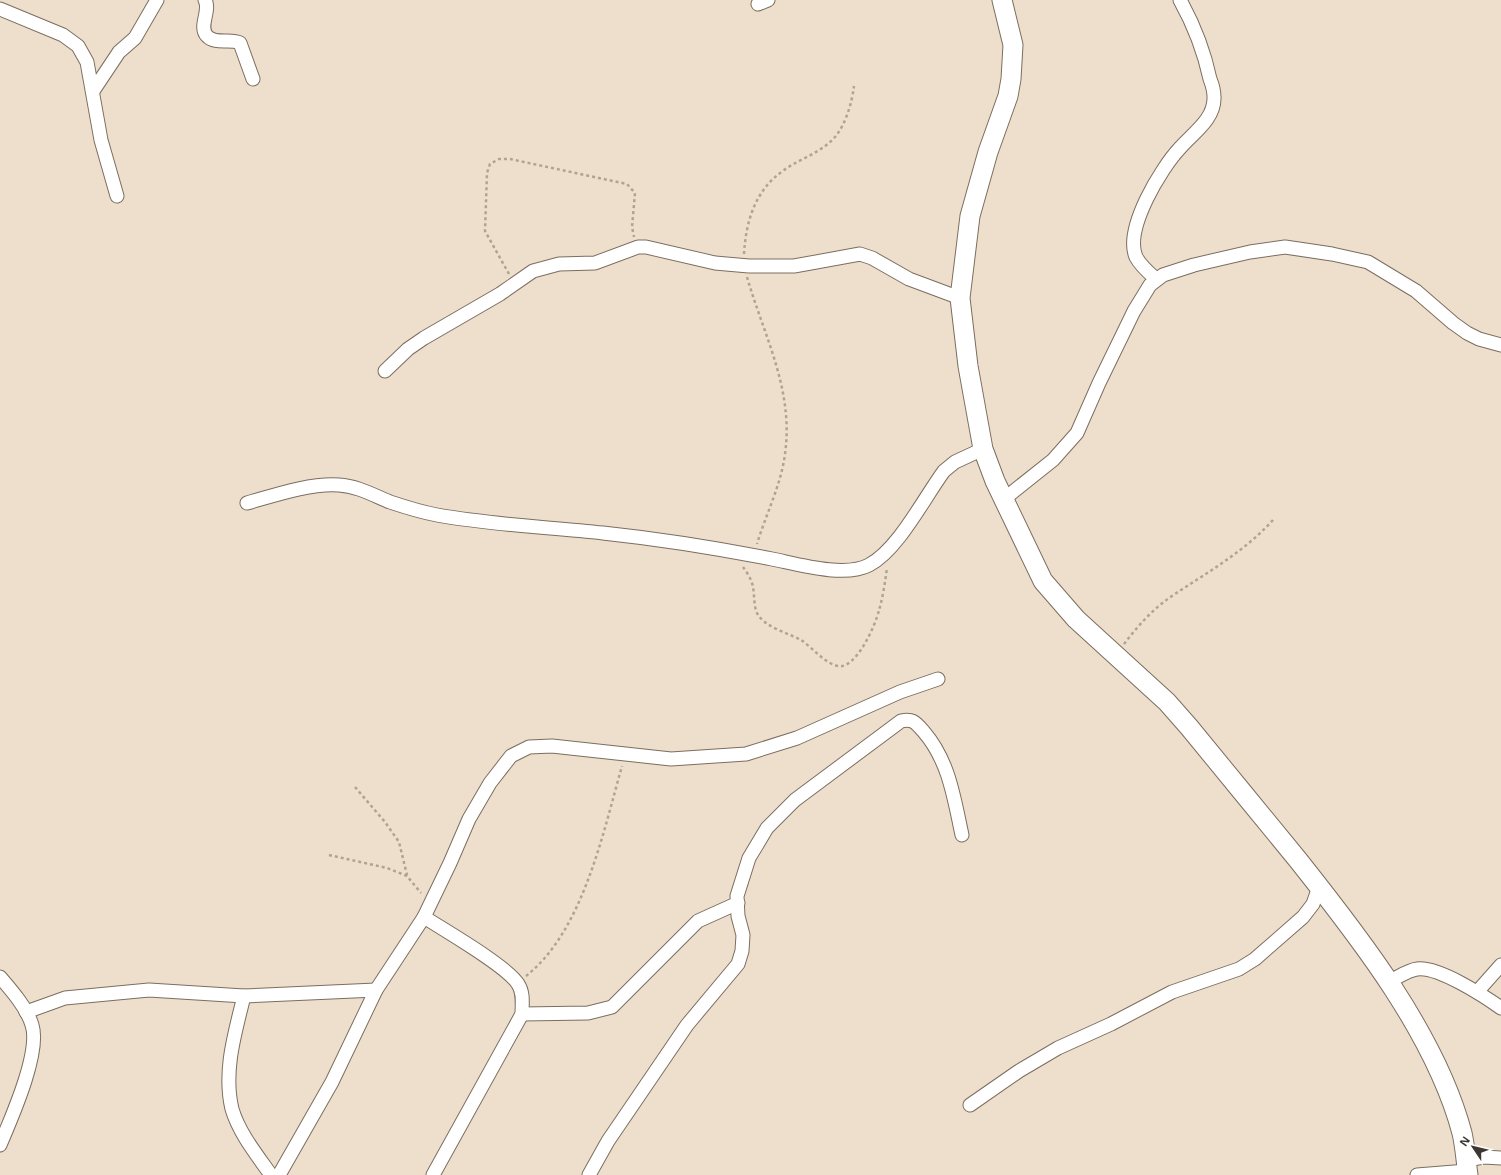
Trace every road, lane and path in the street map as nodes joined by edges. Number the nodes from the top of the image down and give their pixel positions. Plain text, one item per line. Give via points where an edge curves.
1 (157, 0) edge
2 (206, 0) edge
3 (1002, 0) edge
4 (1180, 0) edge
5 (0, 9) edge
6 (253, 79) dead end
7 (854, 86) dead end
8 (93, 91) junction
9 (117, 196) dead end
10 (638, 247) junction
11 (744, 266) junction
12 (1156, 279) junction
13 (514, 284) junction
14 (960, 298) junction
15 (1501, 345) edge
16 (385, 371) dead end
17 (983, 450) junction
18 (1004, 498) junction
19 (247, 503) dead end
20 (1273, 520) dead end
21 (889, 549) junction
22 (731, 552) junction
23 (753, 556) junction
24 (1115, 655) junction
25 (938, 679) dead end
26 (625, 756) junction
27 (355, 787) dead end
28 (962, 835) dead end
29 (329, 855) dead end
30 (407, 876) junction
31 (1319, 887) junction
32 (738, 903) junction
33 (426, 912) junction
34 (1501, 965) edge
35 (0, 977) edge
36 (517, 982) junction
37 (1388, 982) junction
38 (376, 990) junction
39 (1477, 992) junction
40 (244, 996) junction
41 (1501, 1008) edge
42 (26, 1012) junction
43 (522, 1014) junction
44 (970, 1105) dead end
45 (0, 1145) edge
46 (1501, 1158) edge
47 (1467, 1169) edge
48 (270, 1174) edge
49 (433, 1175) edge
50 (589, 1175) edge
51 (1417, 1175) edge

1 - 8 street via 135,38 119,52
2 - 6 street via 208,4 204,29 207,36 213,40 240,43
3 - 14 street via 1012,46 1011,79 970,216
4 - 12 street via 1206,58 1214,97 1203,125 1181,146 1160,174 1138,222 1134,244 1136,258
5 - 8 street via 63,35 78,46 87,62
7 - 11 path via 837,135 827,145 784,170 766,186 756,200 748,219
8 - 9 street via 101,140
10 - 11 street via 715,263
10 - 13 street via 595,263 545,267 533,271
10 - 13 path via 632,227 635,194 627,184 541,165 499,159 490,164 487,173 485,231
11 - 14 street via 794,266 860,254 909,279
11 - 23 path via 777,363 786,405 786,453
12 - 15 street via 1172,271 1250,252 1285,248 1332,254 1368,262 1416,291 1467,333
12 - 18 street via 1134,312 1077,434 1053,460
13 - 16 street via 424,338
14 - 17 street via 968,366
17 - 18 street
17 - 21 street via 955,462 944,471
18 - 24 street via 1043,581 1076,619
19 - 22 street via 283,492 339,485 436,515 602,533
20 - 24 path via 1230,559 1169,598 1152,612
21 - 22 path via 879,611 873,628 852,661 840,666 760,616 757,612 752,582 740,561
21 - 23 street via 867,566 843,570 805,567
22 - 23 street
24 - 31 street via 1167,702 1189,727
25 - 26 street via 900,692 797,738 746,754 671,759
26 - 33 street via 552,746 528,747 511,756 490,783 469,819
26 - 36 path via 594,864 575,910 542,961
27 - 30 path via 399,842
28 - 32 street via 948,774 936,748 915,722 909,719 901,722 795,800 768,828 749,858 741,879
29 - 30 path via 387,868
30 - 33 path via 418,889
31 - 37 street
31 - 44 street via 1313,904 1304,917 1255,959 1239,969 1172,992 1058,1048
32 - 43 street via 698,921 612,1007 588,1013
32 - 50 street via 738,916 743,935 738,964 687,1025 608,1142
33 - 36 street
33 - 38 street
34 - 39 street
35 - 42 street
36 - 43 street via 522,992
37 - 39 street via 1415,969 1424,968
37 - 47 street via 1416,1026 1451,1101 1462,1134
38 - 40 street
38 - 48 street via 332,1082
39 - 41 street
40 - 42 street via 134,991 65,998
40 - 48 street via 230,1055 232,1109 250,1145
42 - 45 street via 33,1026 34,1041 17,1106
43 - 49 street
46 - 47 street via 1484,1157
47 - 51 street

